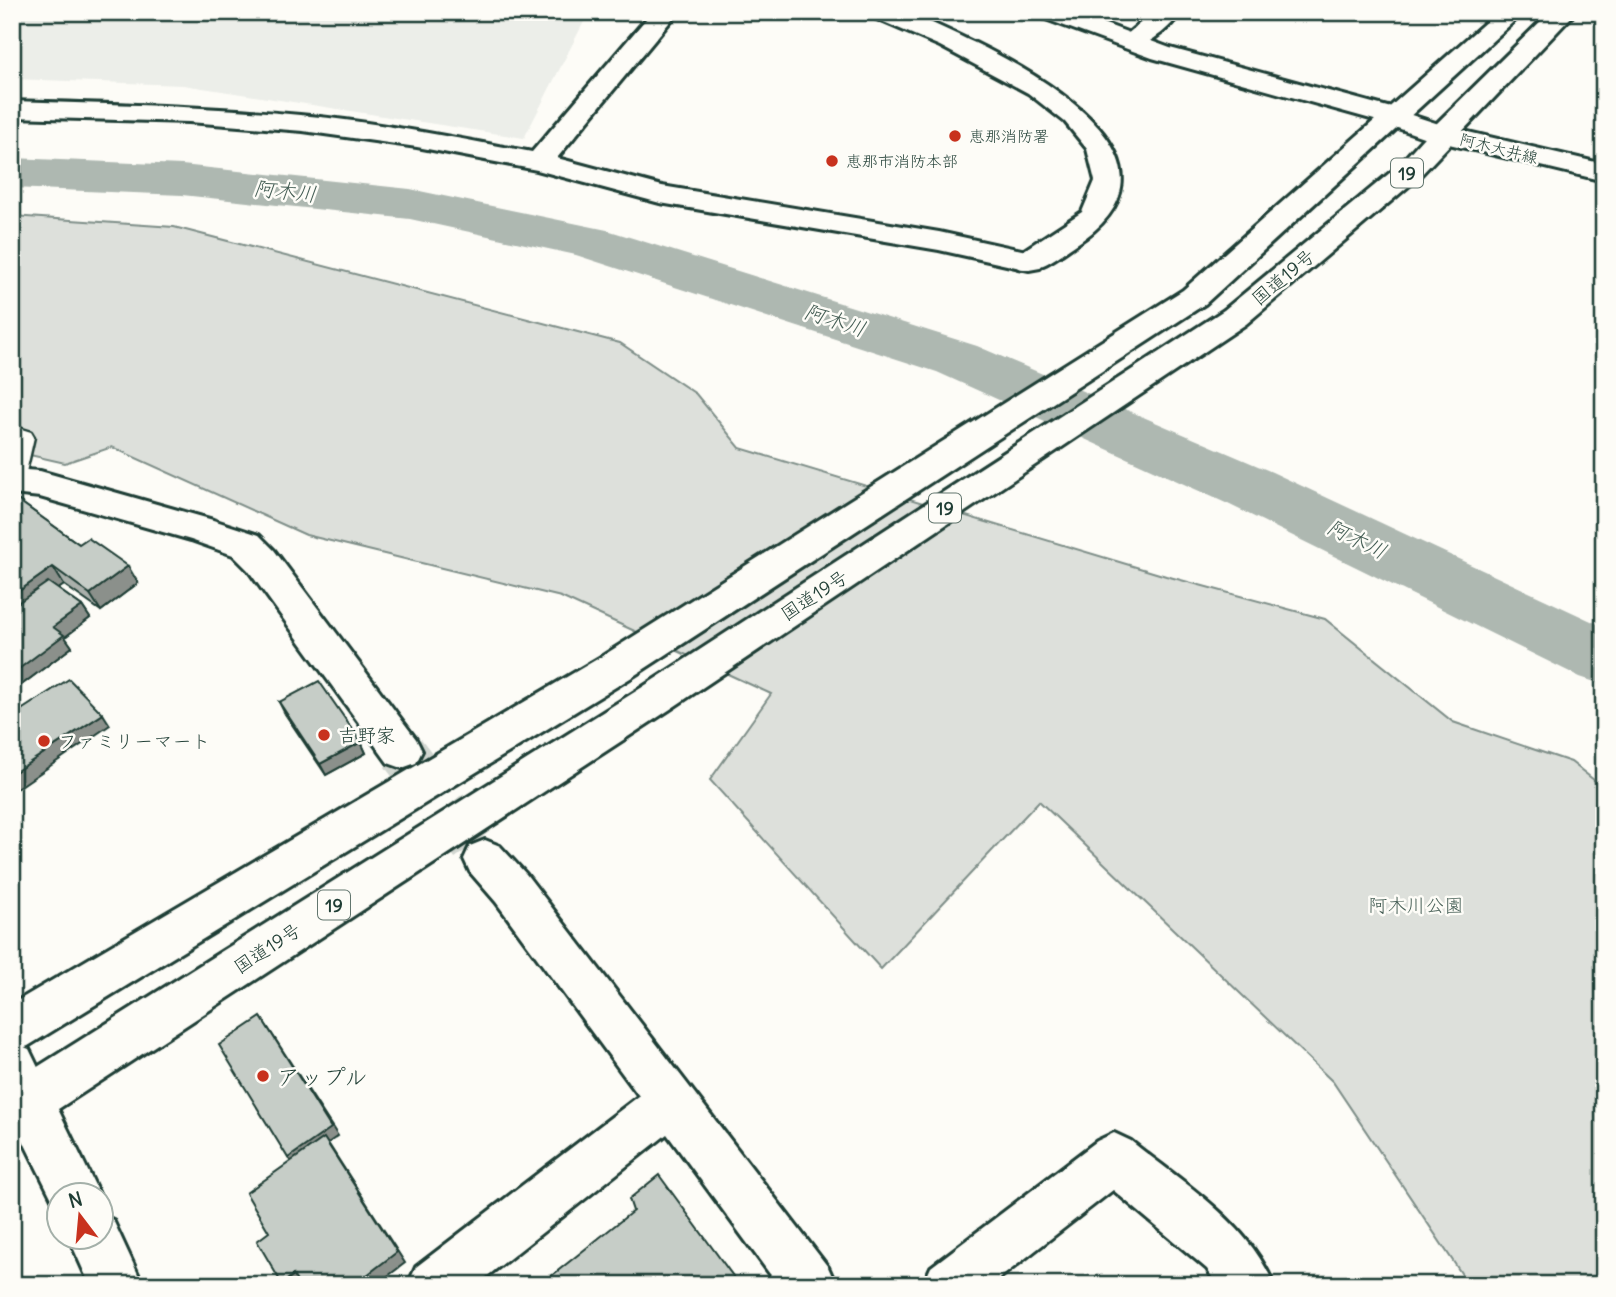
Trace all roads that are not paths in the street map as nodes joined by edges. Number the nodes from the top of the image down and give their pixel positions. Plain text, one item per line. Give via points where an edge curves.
1 (666, 12) edge
2 (881, 12) edge
3 (1049, 12) edge
4 (1169, 12) edge
5 (1512, 12) edge
6 (1564, 12) edge
7 (1131, 42) junction
8 (12, 109) edge
9 (1396, 118) junction
10 (1441, 134) junction
11 (539, 162) junction
12 (1604, 173) edge
13 (12, 433) edge
14 (13, 481) edge
15 (402, 751) tunnel mouth
16 (485, 859) tunnel mouth
17 (12, 1030) edge
18 (18, 1092) edge
19 (671, 1101) junction
20 (68, 1182) edge
21 (102, 1252) edge
22 (117, 1285) edge
23 (434, 1285) edge
24 (810, 1285) edge
25 (950, 1285) edge
26 (1248, 1285) edge

1 - 11 main road
2 - 11 main road via 1020,76 1076,118 1108,163 1109,181 1095,216 1029,261 939,241 660,194
3 - 7 main road, 阿木大井線
4 - 7 main road
5 - 9 main road, 19
6 - 10 main road, 国道19号 / 19
7 - 9 main road, 阿木大井線
8 - 11 main road via 189,114 303,123
9 - 10 main road, 阿木大井線
9 - 17 main road, 19 via 1194,297 618,666
10 - 12 main road, 阿木大井線
10 - 18 main road, 国道19号 / 19 via 1407,173 1235,317 655,699
13 - 14 lane via 23,438
14 - 15 main road via 40,484 246,545
16 - 19 main road
18 - 20 main road
19 - 23 main road
19 - 24 main road
21 - 22 main road
25 - 26 main road via 1114,1158 1225,1251

